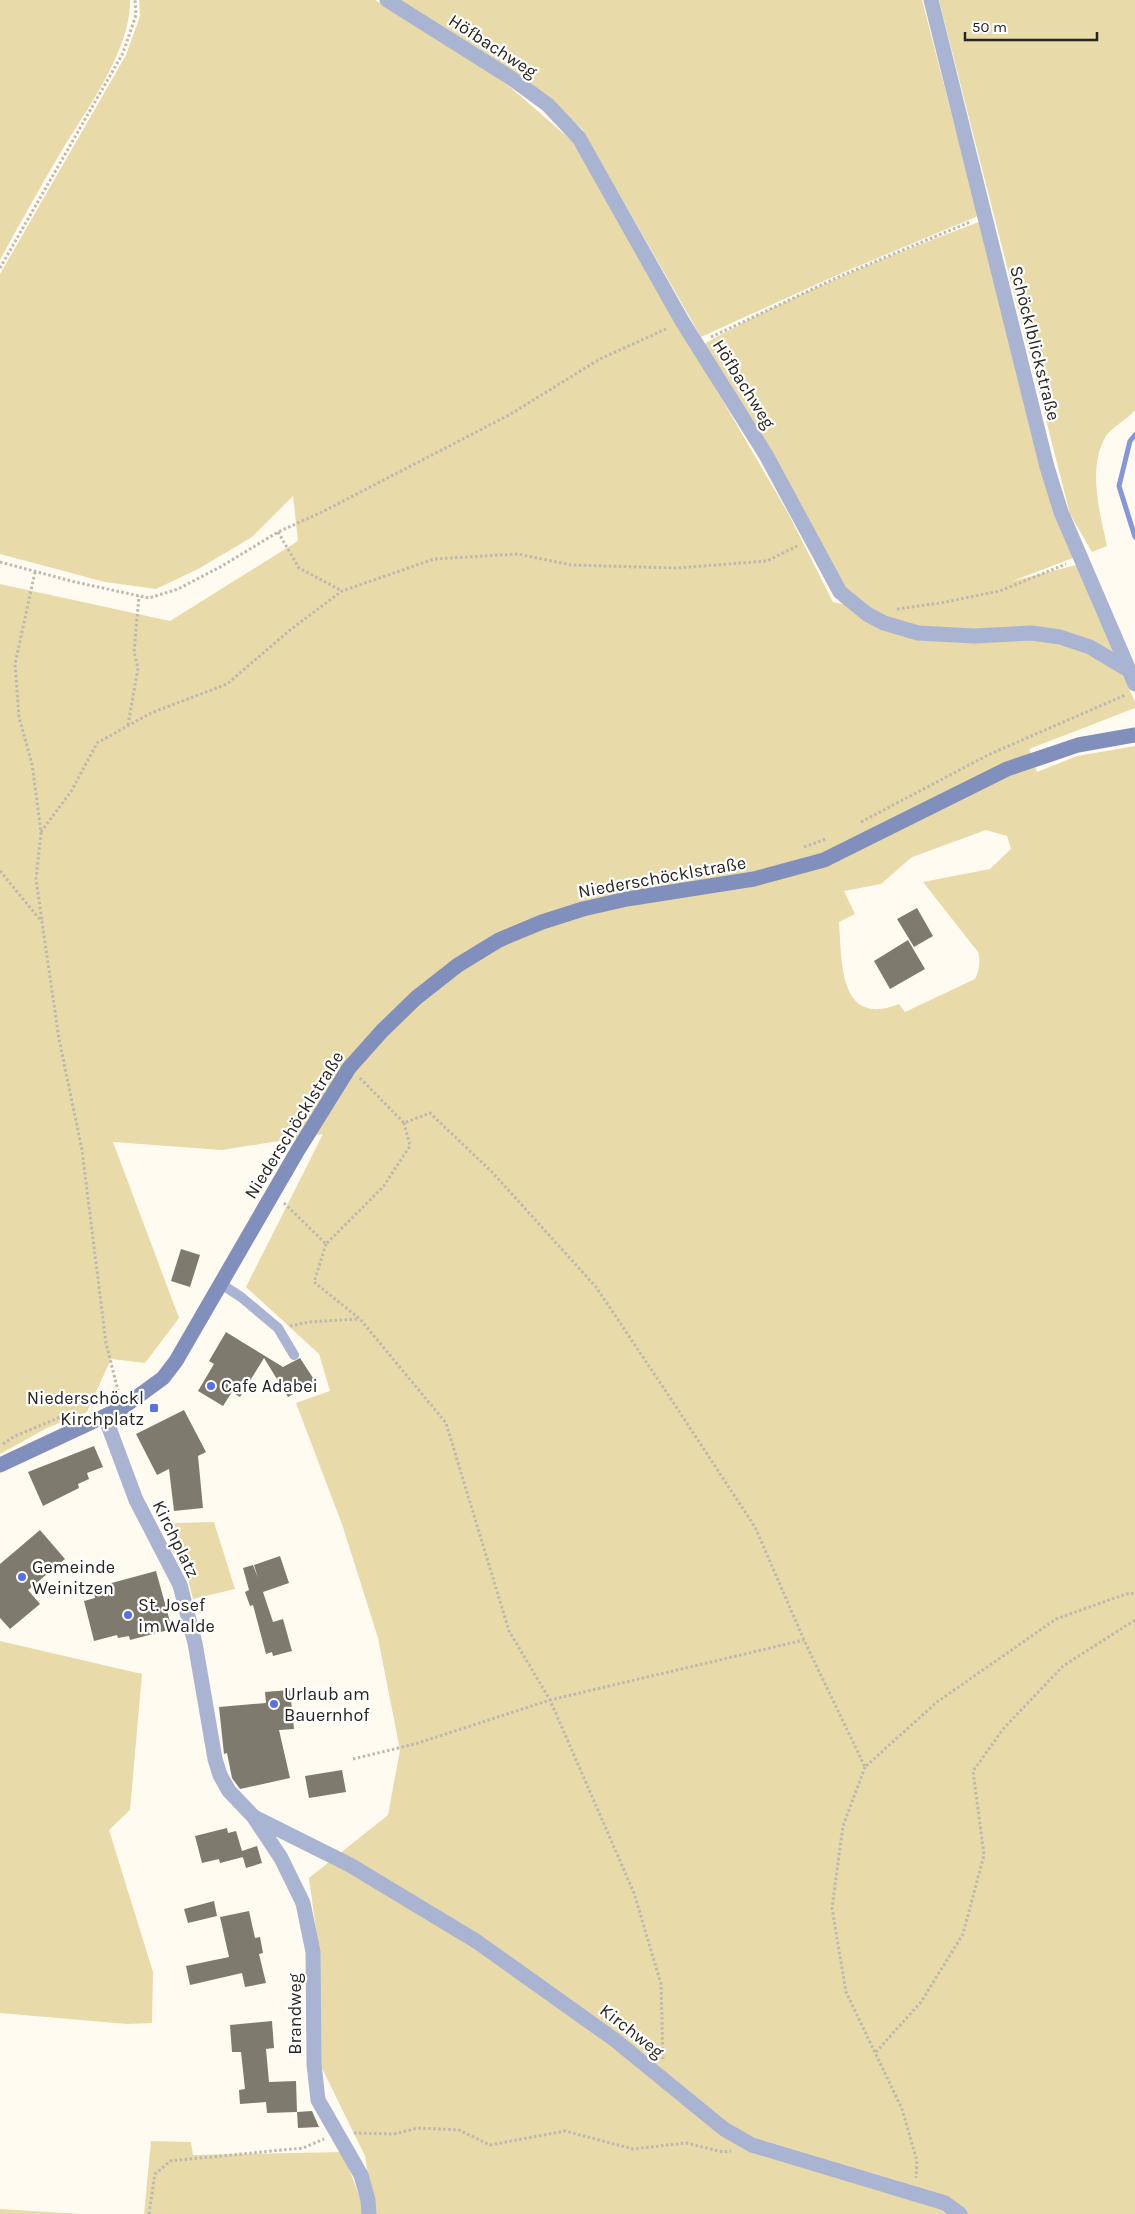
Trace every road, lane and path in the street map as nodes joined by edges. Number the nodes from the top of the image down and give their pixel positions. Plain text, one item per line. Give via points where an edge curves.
1 (136, 0) edge
2 (386, 0) edge
3 (931, 0) edge
4 (985, 216) junction
5 (0, 268) edge
6 (682, 321) junction
7 (697, 344) junction
8 (278, 532) junction
9 (810, 538) junction
10 (1081, 559) junction
11 (0, 562) edge
12 (36, 572) junction
13 (342, 590) junction
14 (139, 596) junction
15 (893, 609) dead end
16 (1127, 669) junction
17 (1131, 689) edge
18 (128, 725) junction
19 (1135, 735) edge
20 (856, 824) dead end
21 (41, 832) junction
22 (829, 838) dead end
23 (795, 850) dead end
24 (0, 871) edge
25 (42, 922) junction
26 (349, 1068) junction
27 (404, 1123) junction
28 (272, 1193) junction
29 (326, 1244) junction
30 (221, 1284) junction
31 (360, 1319) junction
32 (278, 1328) junction
33 (294, 1355) dead end
34 (126, 1390) dead end
35 (105, 1417) junction
36 (0, 1465) edge
37 (1135, 1593) edge
38 (1135, 1620) edge
39 (804, 1640) junction
40 (550, 1700) junction
41 (353, 1759) dead end
42 (865, 1767) junction
43 (253, 1816) junction
44 (297, 1837) junction
45 (281, 1858) junction
46 (876, 2052) junction
47 (664, 2080) junction
48 (337, 2133) junction
49 (752, 2145) junction
50 (915, 2193) junction
51 (149, 2214) edge
52 (369, 2214) edge
53 (960, 2214) edge

1 - 5 path via 136,15 123,53
2 - 6 street, Höfbachweg via 511,78 548,105 579,138
3 - 4 street, Schöcklblickstraße
4 - 7 path via 836,278
4 - 10 street, Schöcklblickstraße via 1047,467
6 - 7 street, Höfbachweg
6 - 8 path via 600,359 509,415
7 - 9 street, Höfbachweg via 766,454
8 - 13 path via 299,568
8 - 14 path via 178,589 149,598
9 - 13 path via 767,561 677,568 571,565 518,554 434,559
9 - 16 street, Höfbachweg via 840,592 884,623 918,634 1032,633 1060,636 1090,647
10 - 15 path via 1000,591
10 - 16 street, Schöcklblickstraße
11 - 12 path
12 - 14 path
12 - 21 path via 16,664 19,717 32,764
13 - 18 path via 227,684 151,712
14 - 18 path via 134,652 138,668
16 - 17 street, Schöcklblickstraße
17 - 20 path via 988,755
18 - 21 path via 97,743 72,790
19 - 26 main road, Niederschöcklstraße via 1078,746 1007,769 824,860 754,880 583,908 499,940 458,964 416,998
21 - 25 path via 36,879
22 - 23 path
24 - 25 path
25 - 34 path via 59,1039 82,1150 106,1343 119,1395
26 - 27 path
26 - 28 main road, Niederschöcklstraße
27 - 29 path via 410,1146 383,1188
27 - 39 path via 430,1113 492,1172 596,1286 755,1527
28 - 29 path
28 - 30 main road, Niederschöcklstraße
29 - 31 path via 314,1282
30 - 32 lane
30 - 35 main road, Niederschöcklstraße via 163,1378
31 - 32 path via 309,1322
31 - 40 path via 446,1423 509,1631
32 - 33 lane
35 - 36 main road, Niederschöcklstraße
35 - 43 street, Kirchplatz via 136,1500 180,1585 195,1643 220,1775 229,1791
37 - 42 path via 1056,1618 937,1702
38 - 46 path via 1062,1666 1004,1728 973,1772 984,1855 963,1934 921,2002
39 - 40 path
39 - 42 path
40 - 41 path via 415,1744
40 - 47 path via 640,1911 661,1984
42 - 46 path via 843,1826 832,1908 846,1992
43 - 44 street, Kirchweg
43 - 45 street, Brandweg
44 - 45 street via 286,1845
44 - 47 street, Kirchweg via 476,1941 615,2040
45 - 48 street, Brandweg via 303,1903 313,1952 314,2064 318,2100
46 - 50 path via 902,2109 917,2161
47 - 49 street, Kirchweg via 724,2129
48 - 49 path via 394,2134 418,2128 459,2130 490,2145 565,2131 633,2149 686,2143 723,2152
48 - 51 path via 304,2148 170,2161 155,2174
48 - 52 street, Brandweg via 361,2175
49 - 50 street, Kirchweg
50 - 53 street, Kirchweg via 945,2203

